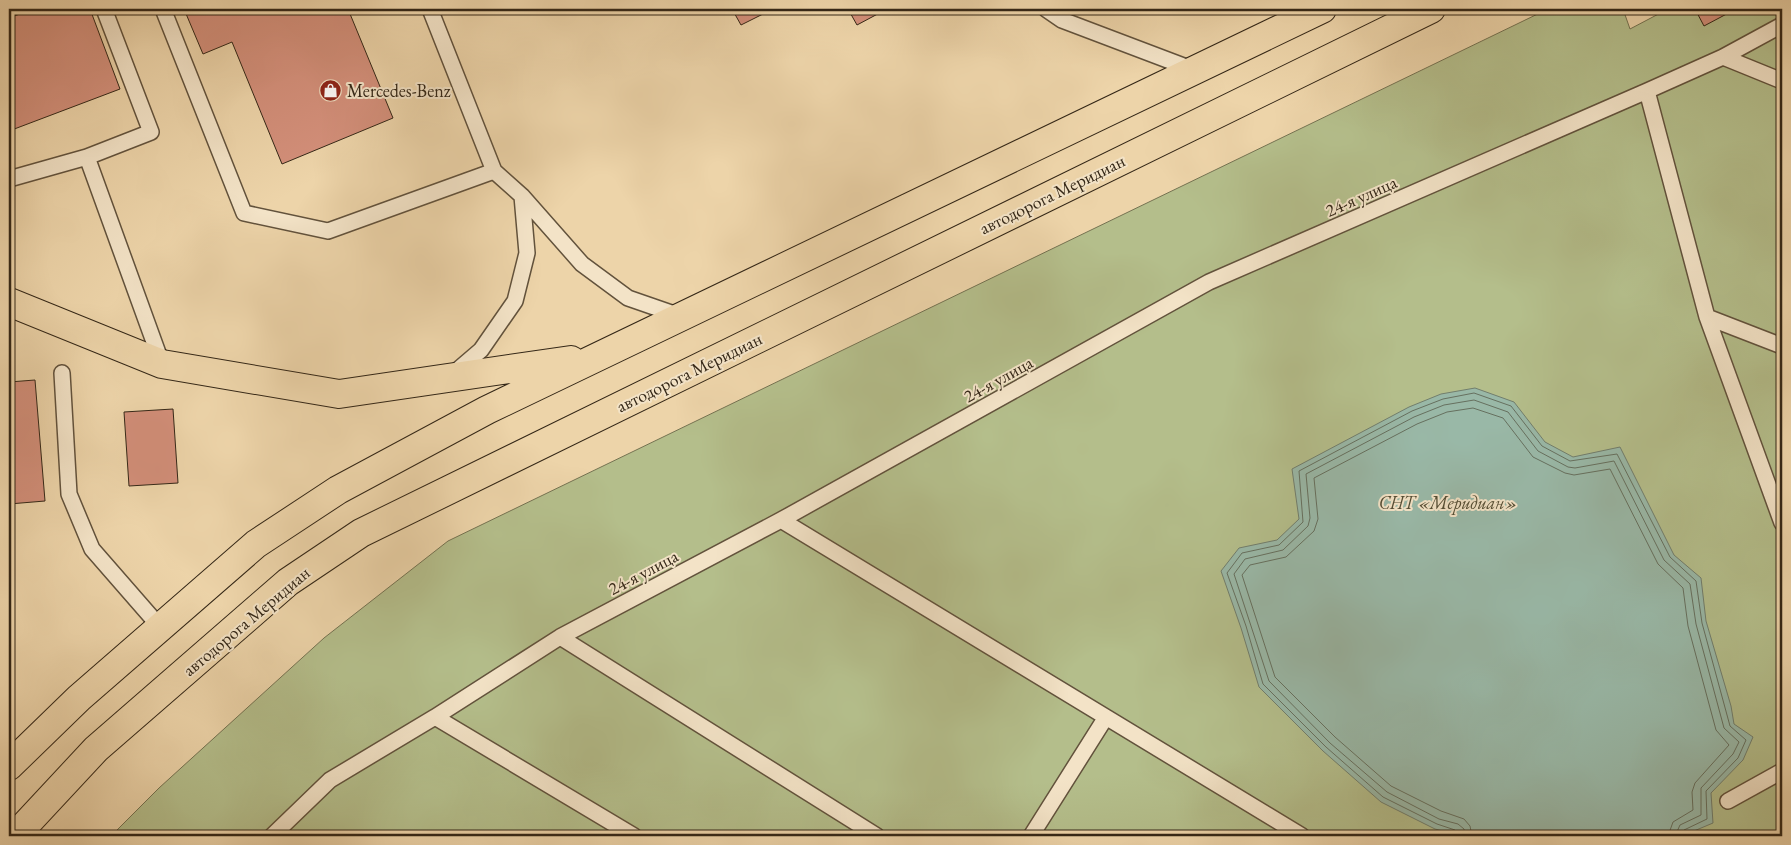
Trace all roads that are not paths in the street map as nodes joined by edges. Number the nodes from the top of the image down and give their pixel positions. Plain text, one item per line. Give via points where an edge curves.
1 (104, 9) edge
2 (163, 9) edge
3 (430, 9) edge
4 (1046, 9) edge
5 (1322, 9) edge
6 (1431, 9) edge
7 (1782, 25) edge
8 (1723, 57) junction
9 (1194, 70) junction
10 (1782, 81) edge
11 (1647, 92) junction
12 (87, 157) junction
13 (494, 171) junction
14 (9, 179) edge
15 (522, 196) junction
16 (9, 302) edge
17 (680, 316) junction
18 (1707, 316) junction
19 (1782, 346) edge
20 (599, 355) junction
21 (162, 364) junction
22 (62, 373) dead end
23 (447, 379) junction
24 (781, 520) junction
25 (1782, 523) edge
26 (160, 627) junction
27 (560, 637) junction
28 (1106, 716) junction
29 (435, 717) junction
30 (9, 766) edge
31 (1782, 771) edge
32 (1728, 801) dead end
33 (15, 836) edge
34 (272, 836) edge
35 (634, 836) edge
36 (877, 836) edge
37 (1031, 836) edge
38 (1302, 836) edge

1 - 12 lane via 151,132
2 - 13 lane via 244,213 328,231
3 - 13 lane
4 - 9 lane via 1062,20
5 - 9 main road
6 - 33 main road, автодорога Меридиан via 361,533 288,582 104,742
7 - 8 lane, 24-я улица
8 - 10 lane
8 - 11 lane, 24-я улица
9 - 17 main road
11 - 18 lane
11 - 24 lane, 24-я улица via 1209,282
12 - 14 lane
12 - 21 lane
13 - 15 lane
15 - 17 lane via 582,264 628,298
15 - 23 lane via 527,253 515,301 481,350
16 - 21 main road
17 - 20 main road
18 - 19 lane
18 - 25 lane
20 - 23 main road
20 - 26 main road via 487,410 338,490 256,544
21 - 23 main road via 339,394
22 - 26 lane via 69,494 92,549
24 - 27 lane, 24-я улица
24 - 28 lane
26 - 30 main road via 79,698
27 - 29 lane, 24-я улица
27 - 36 lane
28 - 37 lane
28 - 38 lane
29 - 34 lane, 24-я улица via 330,780
29 - 35 lane
31 - 32 lane

